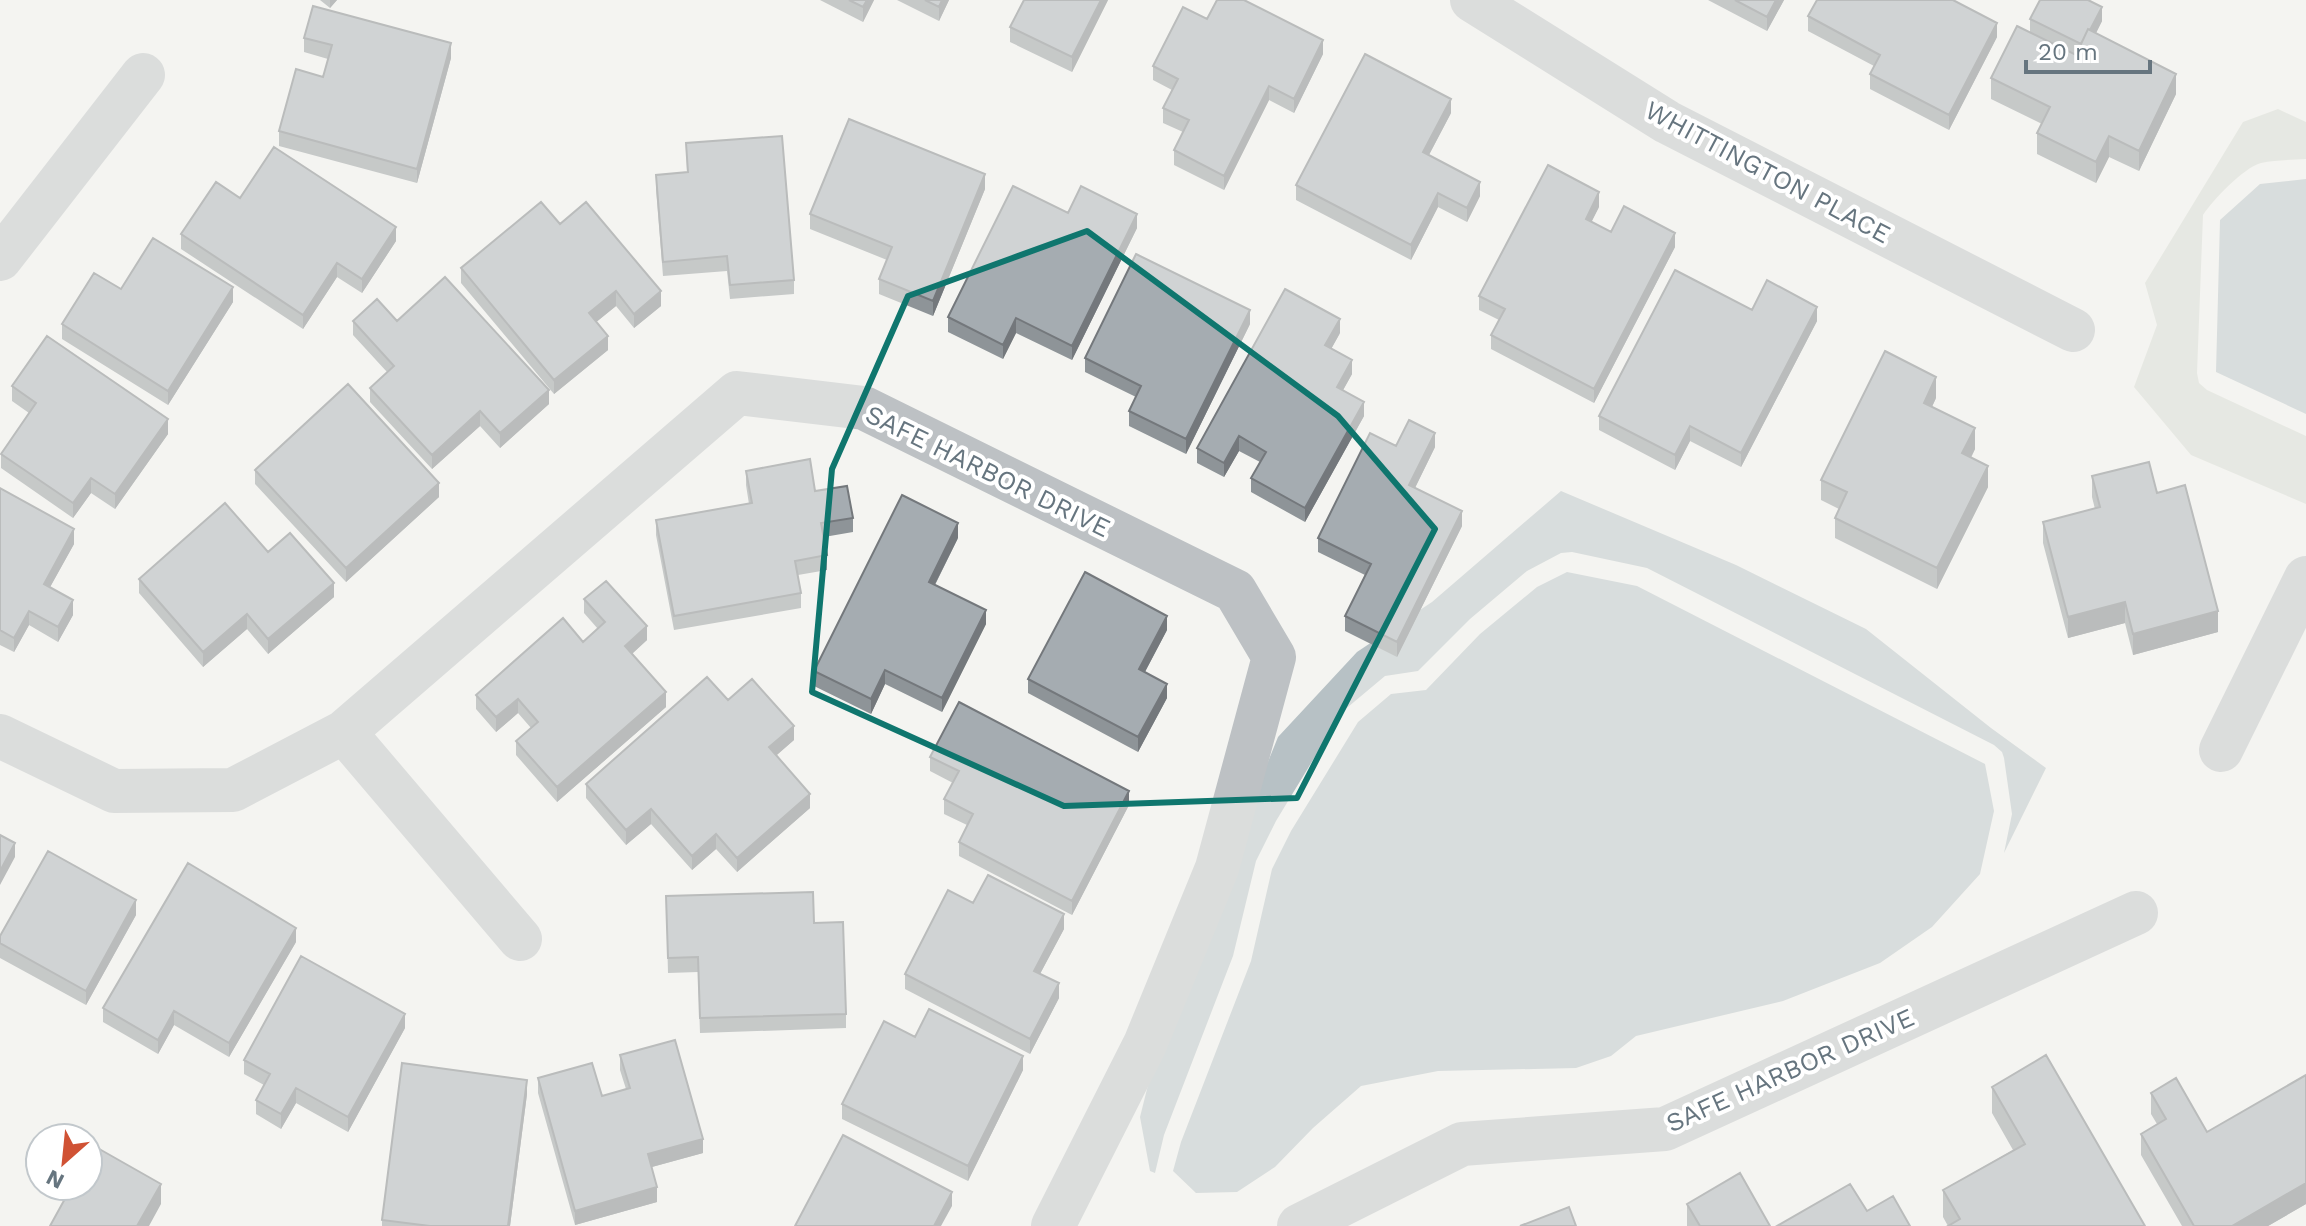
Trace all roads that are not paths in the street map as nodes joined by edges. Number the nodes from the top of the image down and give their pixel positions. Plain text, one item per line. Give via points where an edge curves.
1 (1472, 0) edge
2 (143, 75) dead end
3 (0, 259) edge
4 (2073, 330) dead end
5 (2306, 578) edge
6 (344, 732) junction
7 (0, 736) edge
8 (2221, 750) dead end
9 (2136, 913) dead end
10 (520, 939) dead end
11 (1053, 1226) edge
12 (1299, 1226) edge

1 - 4 street, WHITTINGTON PLACE via 1667,122
2 - 3 street
5 - 8 street
6 - 7 street, SAFE HARBOR DRIVE via 233,790 114,791
6 - 10 street
6 - 11 street, SAFE HARBOR DRIVE via 737,393 864,408 1235,591 1274,657 1217,868 1145,1044
9 - 12 street, SAFE HARBOR DRIVE via 1665,1129 1462,1144

